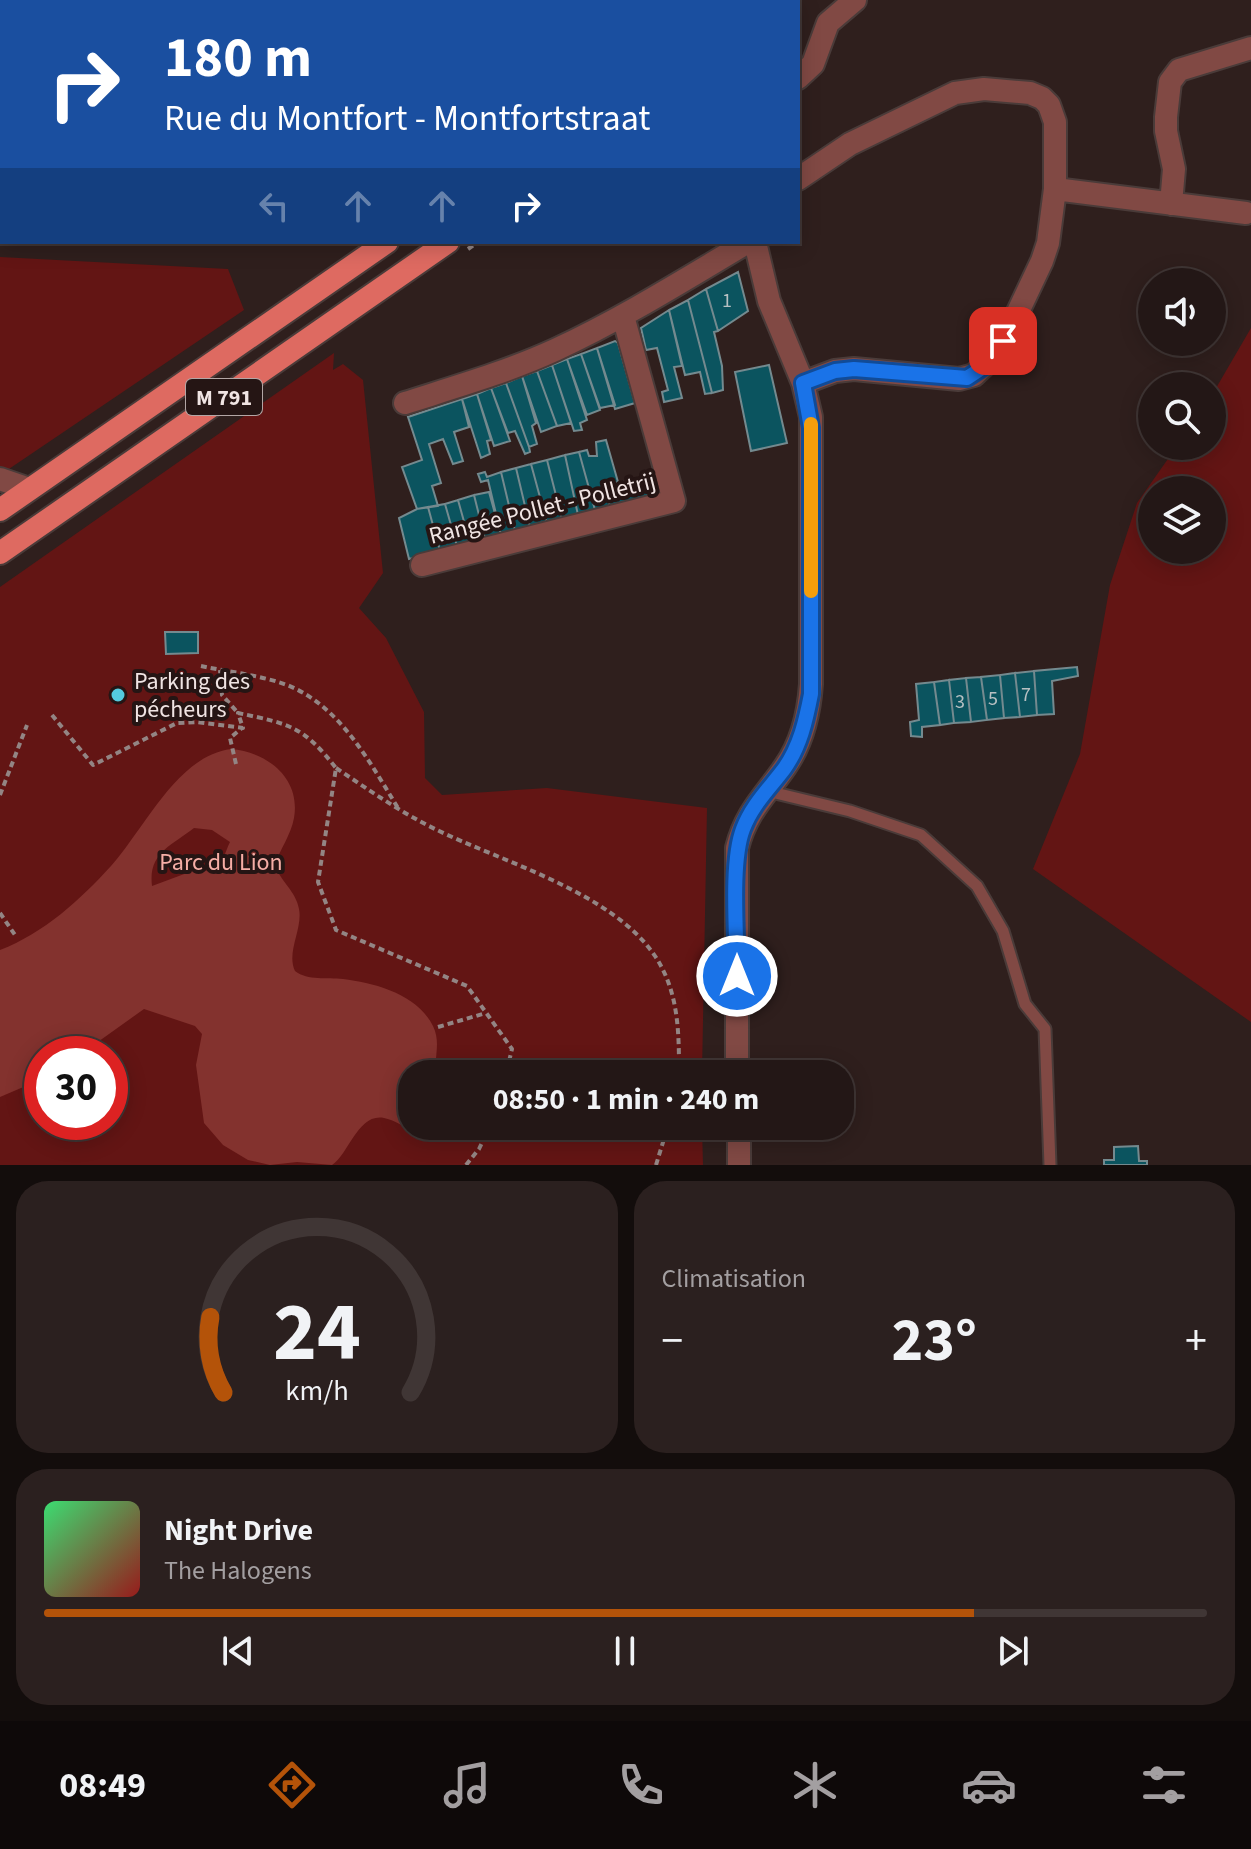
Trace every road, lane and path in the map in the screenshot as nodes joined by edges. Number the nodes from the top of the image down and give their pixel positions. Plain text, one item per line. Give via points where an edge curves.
1 (855, 0) edge
2 (1251, 48) edge
3 (800, 76) edge
4 (800, 178) edge
5 (1055, 189) junction
6 (1171, 204) junction
7 (1246, 213) dead end
8 (384, 244) edge
9 (445, 244) edge
10 (745, 244) edge
11 (756, 244) edge
12 (623, 316) junction
13 (803, 383) junction
14 (405, 403) dead end
15 (0, 479) edge
16 (29, 489) junction
17 (0, 510) edge
18 (0, 553) edge
19 (422, 565) dead end
20 (201, 666) dead end
21 (220, 670) junction
22 (238, 713) junction
23 (52, 715) dead end
24 (27, 725) dead end
25 (243, 728) junction
26 (236, 764) dead end
27 (336, 768) junction
28 (766, 791) junction
29 (0, 795) edge
30 (399, 810) junction
31 (0, 913) edge
32 (15, 935) dead end
33 (486, 1013) junction
34 (438, 1027) dead end
35 (509, 1060) edge
36 (679, 1060) edge
37 (737, 1060) edge
38 (483, 1140) edge
39 (664, 1140) edge
40 (739, 1140) edge
41 (466, 1165) edge
42 (656, 1165) edge
43 (739, 1165) edge
44 (1050, 1165) edge

1 - 3 street via 828,23 813,64
2 - 6 street via 1179,70 1172,78 1166,125 1174,169
4 - 5 street via 850,144 944,97 984,89 1034,94 1051,108
5 - 6 street
5 - 13 street via 1042,261 1003,341 980,370 959,379 845,369
6 - 7 street
8 - 16 main road, M 791
9 - 18 main road, M 791
10 - 12 street
11 - 13 street via 773,312
12 - 14 street via 542,355
12 - 19 street, Rangée Pollet - Polletrij via 674,501
13 - 28 street via 811,428 811,694 796,749
15 - 16 street
16 - 17 main road, M 791
20 - 21 path
21 - 22 path via 222,695
21 - 30 path via 287,685 323,707 349,733
22 - 25 path
22 - 27 path via 287,723 314,740
23 - 25 path via 93,765 177,723
24 - 29 path
25 - 26 path via 230,738
27 - 30 path
27 - 33 path via 318,882 336,930 467,986
28 - 37 street via 737,848
28 - 44 lane via 921,835 977,886 1003,931 1025,1004 1045,1029
30 - 36 path via 551,878 632,929 670,985 679,1025
31 - 32 path
33 - 34 path
33 - 35 path via 512,1049
38 - 41 path
39 - 42 path
40 - 43 street

